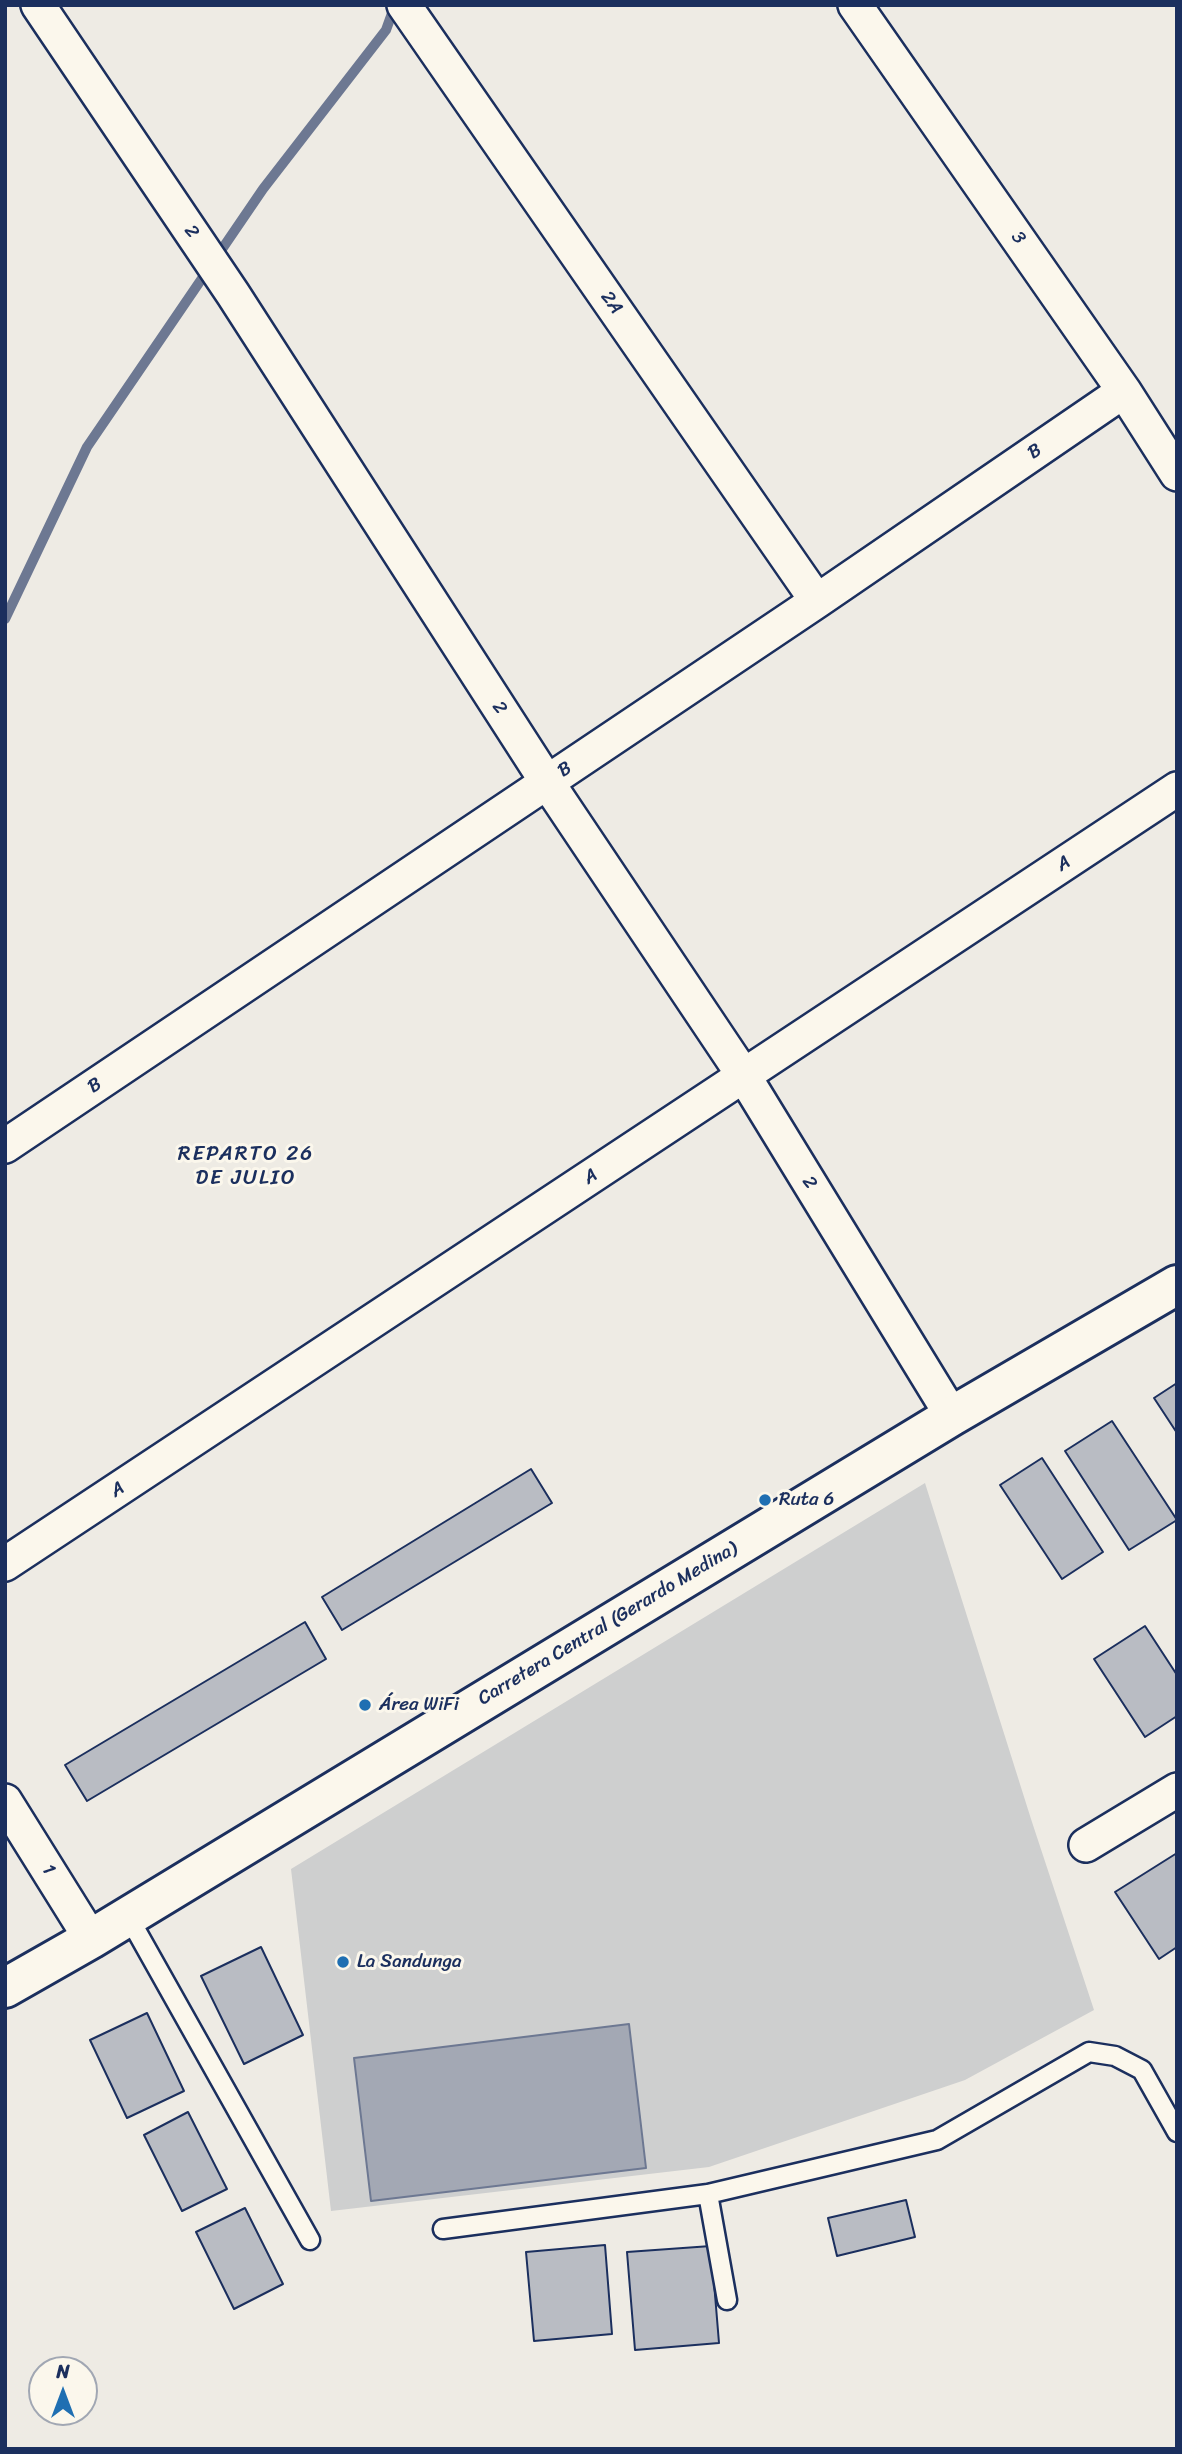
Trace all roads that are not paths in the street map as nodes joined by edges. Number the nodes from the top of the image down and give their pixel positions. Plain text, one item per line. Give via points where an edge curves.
1 (38, 5) edge
2 (855, 5) edge
3 (406, 7) edge
4 (1124, 391) junction
5 (1177, 474) edge
6 (817, 601) junction
7 (547, 782) junction
8 (1177, 789) edge
9 (744, 1076) junction
10 (5, 1146) edge
11 (1177, 1285) edge
12 (952, 1416) junction
13 (5, 1564) edge
14 (1177, 1790) edge
15 (5, 1801) edge
16 (1086, 1845) dead end
17 (128, 1916) junction
18 (91, 1939) junction
19 (5, 1988) edge
20 (1177, 2132) edge
21 (708, 2194) junction
22 (443, 2229) dead end
23 (310, 2241) dead end
24 (727, 2300) dead end

1 - 7 street, 2 via 233,294
2 - 4 street, 3
3 - 6 street, 2A
4 - 5 street, 3
4 - 6 street, B
6 - 7 street, B
7 - 9 street, 2
7 - 10 street, B
8 - 9 street, A
9 - 12 street, 2
9 - 13 street, A
11 - 12 main road, Carretera Central (Gerardo Medina)
12 - 17 main road, Carretera Central (Gerardo Medina)
14 - 16 street
15 - 18 street, 1
17 - 18 main road, Carretera Central (Gerardo Medina)
17 - 23 lane
18 - 19 main road, Carretera Central (Gerardo Medina)
20 - 21 lane via 1142,2070 1115,2056 1089,2052 937,2140
21 - 22 lane
21 - 24 lane

